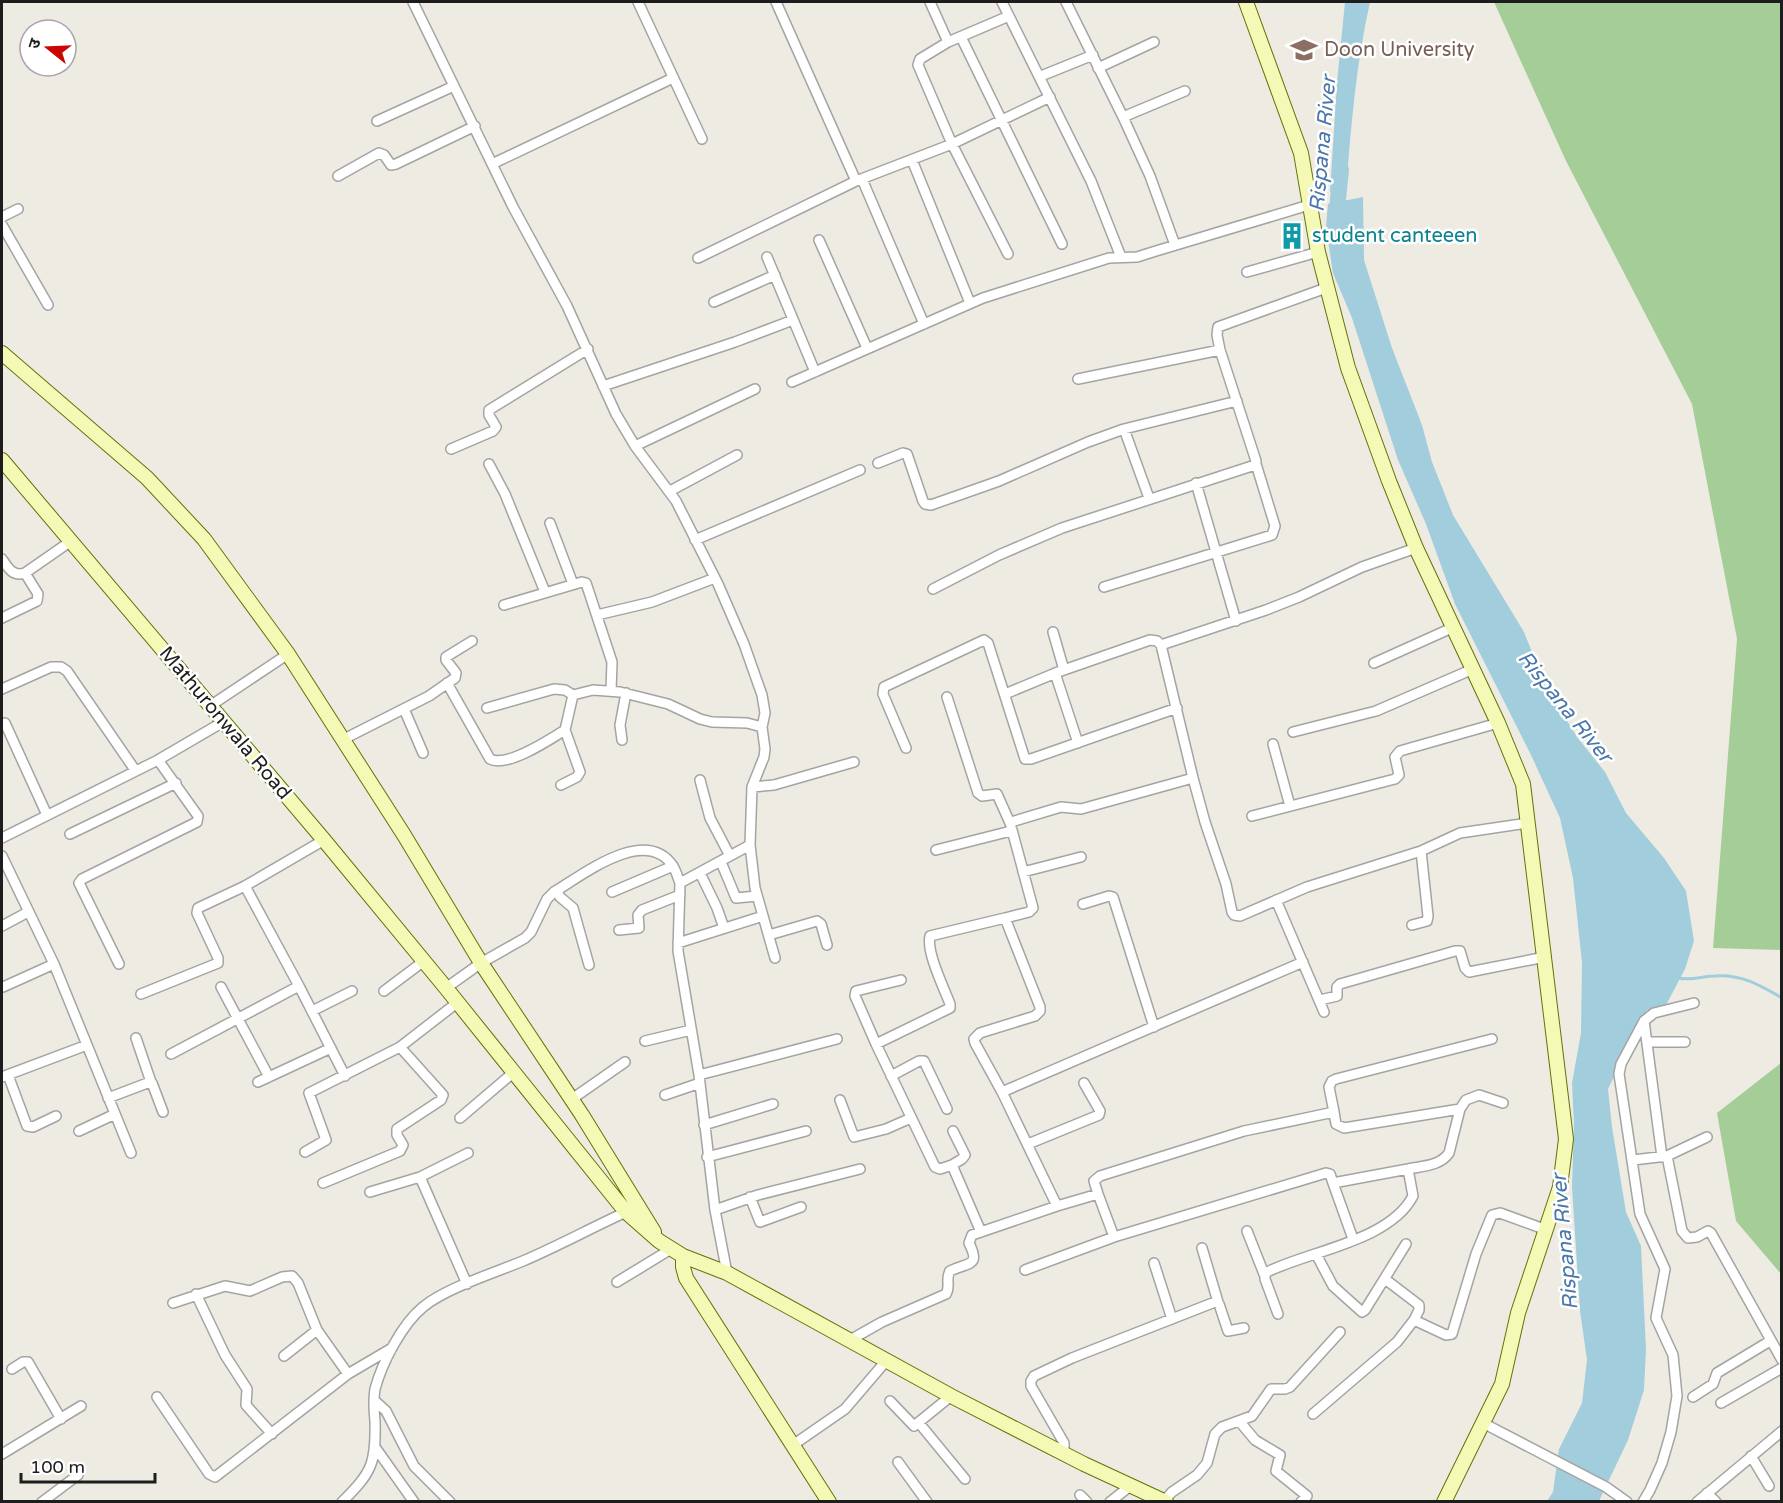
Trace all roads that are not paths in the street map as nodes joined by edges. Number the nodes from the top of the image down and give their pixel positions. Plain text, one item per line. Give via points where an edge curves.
1 (413, 2) edge
2 (638, 2) edge
3 (776, 2) edge
4 (930, 2) edge
5 (1002, 2) edge
6 (1065, 2) edge
7 (1246, 2) edge
8 (1009, 16) junction
9 (961, 37) junction
10 (948, 42) junction
11 (1154, 42) dead end
12 (1093, 55) junction
13 (1098, 68) junction
14 (1041, 76) junction
15 (673, 78) junction
16 (454, 86) junction
17 (1185, 91) dead end
18 (1050, 97) junction
19 (1123, 117) junction
20 (377, 121) dead end
21 (1002, 121) junction
22 (475, 126) junction
23 (702, 139) dead end
24 (952, 144) junction
25 (912, 160) junction
26 (492, 164) junction
27 (338, 176) dead end
28 (859, 180) junction
29 (1309, 205) junction
30 (18, 209) dead end
31 (2, 217) edge
32 (2, 225) edge
33 (819, 240) dead end
34 (1062, 244) dead end
35 (1175, 245) junction
36 (1318, 252) junction
37 (1008, 254) dead end
38 (767, 257) dead end
39 (1121, 257) junction
40 (698, 258) dead end
41 (1247, 272) dead end
42 (775, 275) junction
43 (1326, 288) junction
44 (714, 302) dead end
45 (970, 303) junction
46 (48, 305) dead end
47 (793, 320) junction
48 (924, 324) junction
49 (867, 348) junction
50 (588, 349) junction
51 (1220, 350) junction
52 (2, 353) edge
53 (815, 372) junction
54 (1078, 379) dead end
55 (792, 382) dead end
56 (603, 387) junction
57 (755, 389) dead end
58 (1237, 401) junction
59 (1124, 429) junction
60 (635, 446) junction
61 (451, 449) dead end
62 (737, 455) dead end
63 (2, 460) edge
64 (878, 463) dead end
65 (489, 464) dead end
66 (1256, 464) junction
67 (860, 470) dead end
68 (1196, 483) junction
69 (670, 491) junction
70 (1149, 498) junction
71 (550, 524) dead end
72 (695, 540) junction
73 (71, 541) junction
74 (1416, 548) junction
75 (1216, 552) junction
76 (2, 559) edge
77 (25, 573) junction
78 (715, 578) junction
79 (573, 584) junction
80 (1104, 587) dead end
81 (933, 589) dead end
82 (545, 592) junction
83 (504, 605) dead end
84 (597, 615) junction
85 (2, 618) edge
86 (1236, 621) junction
87 (1454, 627) junction
88 (1053, 632) dead end
89 (472, 641) dead end
90 (1161, 645) junction
91 (288, 654) junction
92 (1374, 663) dead end
93 (1473, 669) junction
94 (1059, 671) junction
95 (447, 683) junction
96 (2, 689) edge
97 (611, 691) junction
98 (626, 693) junction
99 (1005, 694) junction
100 (573, 695) junction
101 (947, 697) dead end
102 (210, 706) junction
103 (487, 708) dead end
104 (1177, 708) junction
105 (404, 709) junction
106 (223, 722) junction
107 (4, 723) dead end
108 (1498, 723) junction
109 (762, 727) junction
110 (565, 730) junction
111 (1293, 732) dead end
112 (342, 740) junction
113 (622, 740) dead end
114 (1077, 743) junction
115 (1273, 744) dead end
116 (906, 748) dead end
117 (423, 753) dead end
118 (158, 760) junction
119 (854, 762) dead end
120 (135, 770) junction
121 (1193, 778) junction
122 (700, 780) dead end
123 (176, 783) junction
124 (561, 785) dead end
125 (752, 787) junction
126 (1290, 806) junction
127 (47, 815) junction
128 (1252, 816) dead end
129 (1528, 823) junction
130 (1011, 827) junction
131 (70, 834) dead end
132 (2, 838) edge
133 (324, 840) junction
134 (750, 846) junction
135 (936, 850) dead end
136 (1420, 851) junction
137 (2, 856) edge
138 (730, 856) junction
139 (1081, 857) dead end
140 (721, 862) junction
141 (673, 866) junction
142 (1023, 872) junction
143 (700, 873) junction
144 (680, 884) junction
145 (245, 886) junction
146 (556, 891) junction
147 (612, 892) dead end
148 (680, 895) junction
149 (757, 896) junction
150 (1276, 900) junction
151 (1083, 904) dead end
152 (28, 912) junction
153 (763, 916) junction
154 (1005, 918) junction
155 (1412, 925) dead end
156 (2, 926) edge
157 (724, 928) junction
158 (619, 930) dead end
159 (768, 935) junction
160 (678, 943) junction
161 (827, 945) dead end
162 (1545, 957) junction
163 (776, 958) dead end
164 (424, 961) junction
165 (1303, 962) junction
166 (481, 963) junction
167 (54, 964) junction
168 (119, 964) dead end
169 (589, 965) dead end
170 (901, 980) dead end
171 (300, 986) junction
172 (3, 987) edge
173 (221, 987) dead end
174 (446, 987) junction
175 (384, 990) dead end
176 (352, 991) dead end
177 (141, 994) dead end
178 (1320, 1000) junction
179 (458, 1002) junction
180 (1694, 1003) dead end
181 (312, 1011) junction
182 (1324, 1012) dead end
183 (238, 1019) junction
184 (1644, 1021) junction
185 (1154, 1027) junction
186 (691, 1030) junction
187 (136, 1038) dead end
188 (837, 1039) dead end
189 (1492, 1039) dead end
190 (645, 1041) dead end
191 (1647, 1042) junction
192 (1685, 1042) dead end
193 (876, 1044) junction
194 (87, 1045) junction
195 (400, 1047) junction
196 (331, 1048) junction
197 (171, 1054) dead end
198 (625, 1062) dead end
199 (514, 1072) junction
200 (5, 1076) edge
201 (345, 1076) junction
202 (891, 1076) junction
203 (268, 1077) junction
204 (699, 1079) junction
205 (151, 1082) junction
206 (258, 1082) dead end
207 (1084, 1083) dead end
208 (1002, 1092) junction
209 (665, 1095) dead end
210 (108, 1098) junction
211 (572, 1099) junction
212 (840, 1100) dead end
213 (1503, 1103) dead end
214 (773, 1104) dead end
215 (947, 1109) dead end
216 (1460, 1109) junction
217 (163, 1112) dead end
218 (1334, 1112) junction
219 (115, 1114) junction
220 (56, 1116) dead end
221 (460, 1118) dead end
222 (911, 1118) junction
223 (704, 1125) junction
224 (79, 1131) dead end
225 (806, 1131) dead end
226 (953, 1131) dead end
227 (1707, 1137) dead end
228 (1028, 1144) junction
229 (305, 1152) dead end
230 (468, 1153) dead end
231 (131, 1154) dead end
232 (1665, 1156) junction
233 (707, 1157) junction
234 (1633, 1160) junction
235 (952, 1165) junction
236 (860, 1169) dead end
237 (1408, 1169) junction
238 (420, 1177) junction
239 (323, 1183) dead end
240 (1334, 1183) junction
241 (370, 1192) dead end
242 (1098, 1194) junction
243 (750, 1197) junction
244 (1057, 1206) junction
245 (801, 1207) dead end
246 (715, 1209) junction
247 (626, 1212) junction
248 (1544, 1229) junction
249 (981, 1232) junction
250 (1247, 1232) dead end
251 (1114, 1237) junction
252 (1353, 1239) junction
253 (659, 1241) junction
254 (1406, 1244) dead end
255 (1202, 1248) dead end
256 (677, 1253) junction
257 (1316, 1254) junction
258 (1154, 1263) dead end
259 (1025, 1269) dead end
260 (728, 1273) junction
261 (1264, 1275) junction
262 (1385, 1279) junction
263 (617, 1281) dead end
264 (467, 1284) junction
265 (196, 1294) junction
266 (1218, 1302) junction
267 (173, 1303) dead end
268 (1278, 1314) dead end
269 (1172, 1319) junction
270 (1414, 1320) junction
271 (1244, 1328) dead end
272 (317, 1330) junction
273 (1340, 1332) dead end
274 (850, 1340) junction
275 (1770, 1341) junction
276 (392, 1348) junction
277 (285, 1356) dead end
278 (1782, 1360) edge
279 (886, 1361) junction
280 (1782, 1368) edge
281 (12, 1369) dead end
282 (348, 1374) junction
283 (951, 1396) junction
284 (157, 1397) dead end
285 (1693, 1397) dead end
286 (374, 1400) junction
287 (890, 1401) dead end
288 (1721, 1402) dead end
289 (81, 1406) dead end
290 (1313, 1414) dead end
291 (61, 1419) junction
292 (1240, 1422) junction
293 (1483, 1423) junction
294 (919, 1424) junction
295 (1782, 1431) edge
296 (272, 1434) junction
297 (793, 1445) junction
298 (375, 1447) junction
299 (2, 1454) edge
300 (1064, 1454) junction
301 (1751, 1456) junction
302 (898, 1462) dead end
303 (78, 1475) dead end
304 (965, 1479) dead end
305 (1769, 1486) dead end
306 (1135, 1492) edge
307 (1707, 1493) junction
308 (1165, 1501) edge
309 (42, 1502) edge
310 (342, 1502) edge
311 (414, 1502) edge
312 (450, 1502) edge
313 (829, 1502) edge
314 (927, 1502) edge
315 (1110, 1502) edge
316 (1301, 1502) edge
317 (1444, 1502) edge
318 (1627, 1502) edge
319 (1643, 1502) edge
320 (1697, 1502) edge
321 (1716, 1502) edge

1 - 16 street
2 - 15 street
3 - 28 street
4 - 10 street
5 - 8 street
6 - 12 street
7 - 29 street via 1301,153
8 - 9 street
8 - 14 street
9 - 10 street
9 - 21 street
10 - 24 street via 918,63
11 - 13 street
12 - 13 street
12 - 14 street
13 - 19 street
14 - 18 street
15 - 23 street
15 - 26 street
16 - 20 street
16 - 22 street
17 - 19 street
18 - 21 street
18 - 39 street via 1091,181
19 - 35 street
21 - 24 street
21 - 34 street
22 - 26 street
22 - 27 street via 394,165 379,153
24 - 25 street
24 - 37 street
25 - 28 street
25 - 45 street
26 - 50 street
28 - 40 street
28 - 48 street
29 - 35 street
29 - 36 street
30 - 31 street
32 - 46 street
33 - 49 street
35 - 39 street
36 - 41 street
36 - 43 street
38 - 42 street
39 - 45 street via 1047,276
42 - 44 street
42 - 47 street
43 - 51 street via 1221,325 1216,334
43 - 74 street via 1348,368
45 - 48 street
47 - 53 street
47 - 56 street
48 - 49 street
49 - 53 street
50 - 56 street
50 - 61 street via 489,410 496,427 493,431
51 - 54 street
51 - 58 street
52 - 91 street via 126,458 169,501 204,539
53 - 55 street
56 - 60 street
57 - 60 street
58 - 59 street
58 - 66 street
59 - 64 street via 999,481 928,505 923,501 908,454
59 - 70 street
60 - 69 street
62 - 69 street
63 - 73 street, Mathuronwala Road
65 - 82 street
66 - 68 street
66 - 75 street via 1274,533
67 - 72 street
68 - 70 street
68 - 75 street
69 - 72 street
70 - 81 street via 1020,545
71 - 79 street
72 - 78 street
73 - 77 street
73 - 102 street, Mathuronwala Road
74 - 86 street
74 - 87 street
75 - 80 street
75 - 86 street
76 - 77 street via 14,574
77 - 85 street via 38,594 37,601
78 - 84 street via 652,602
78 - 109 street via 762,695
79 - 82 street
79 - 84 street via 586,583
82 - 83 street
84 - 97 street via 612,662
86 - 90 street
87 - 92 street
87 - 93 street
88 - 94 street
89 - 95 street via 446,657 456,675
90 - 94 street via 1150,640
90 - 104 street
91 - 102 street
91 - 112 street
93 - 108 street
93 - 111 street via 1376,711
94 - 99 street
94 - 114 street
95 - 105 street
95 - 110 street via 472,731 494,761 524,753
96 - 120 street via 51,667 62,667
97 - 98 street
97 - 100 street
98 - 109 street via 712,722
98 - 113 street via 620,725
99 - 114 street via 1025,759
99 - 116 street via 984,640 886,684 883,694
100 - 103 street via 555,689
100 - 110 street
101 - 130 street via 978,794 997,794
102 - 106 street, Mathuronwala Road
104 - 114 street
104 - 121 street
105 - 112 street
105 - 117 street
106 - 118 street
106 - 133 street, Mathuronwala Road
107 - 127 street
108 - 126 street via 1400,751 1395,757 1399,775 1395,778
108 - 129 street via 1523,784
109 - 125 street via 764,758
110 - 124 street via 580,772
112 - 166 street
115 - 126 street
118 - 120 street
118 - 123 street
119 - 125 street via 774,785
120 - 127 street
121 - 130 street via 1081,809 1061,807
121 - 150 street via 1234,915
122 - 138 street via 710,818
123 - 131 street
123 - 168 street via 198,816 197,822 79,883
125 - 134 street
126 - 128 street
127 - 132 street
129 - 136 street via 1460,833
129 - 162 street
130 - 135 street
130 - 142 street
133 - 145 street
133 - 164 street, Mathuronwala Road
134 - 138 street
134 - 149 street
136 - 150 street via 1339,875
136 - 155 street via 1428,916 1427,921
137 - 152 street
138 - 140 street
139 - 142 street
140 - 143 street
140 - 149 street via 736,898
141 - 144 street
141 - 146 street via 655,853 631,850
141 - 147 street
142 - 154 street via 1033,908
143 - 144 street
143 - 157 street
144 - 148 street
145 - 171 street
145 - 177 street via 198,908 218,963
146 - 166 street via 547,899 525,938
146 - 169 street via 573,908
148 - 158 street via 642,910 638,915 639,928
148 - 160 street
149 - 153 street
150 - 165 street
151 - 185 street via 1113,897
152 - 156 street
152 - 167 street
153 - 157 street
153 - 159 street
154 - 193 street via 930,936 928,941 950,1008
154 - 208 street via 1040,1007 1038,1015 980,1033 974,1039
157 - 160 street
159 - 161 street via 817,921
159 - 163 street
160 - 186 street
162 - 178 street via 1469,972 1460,951 1455,951 1340,984 1337,996
162 - 248 street via 1566,1139 1560,1187
164 - 174 street, Mathuronwala Road
164 - 175 street
165 - 178 street
165 - 185 street
166 - 174 street
166 - 211 street
167 - 172 street
167 - 194 street
170 - 193 street via 855,993
171 - 181 street
171 - 183 street
173 - 183 street
174 - 179 street, Mathuronwala Road
176 - 181 street
178 - 182 street
179 - 195 street
179 - 199 street, Mathuronwala Road
180 - 184 street via 1654,1013
181 - 196 street
183 - 197 street
183 - 203 street
184 - 191 street
184 - 234 street via 1620,1068
185 - 208 street
186 - 190 street
186 - 204 street
187 - 205 street
188 - 204 street
189 - 218 street via 1332,1081 1329,1087
191 - 192 street
191 - 232 street
193 - 202 street
194 - 200 street
194 - 210 street
195 - 201 street
195 - 239 street via 443,1097 397,1129 403,1145 400,1151
196 - 201 street
196 - 203 street
198 - 211 street
199 - 221 street
199 - 247 street, Mathuronwala Road
200 - 220 street via 27,1126
201 - 229 street via 309,1093 326,1140
202 - 215 street via 924,1061
202 - 222 street
203 - 206 street
204 - 209 street
204 - 223 street
205 - 210 street
205 - 217 street
207 - 228 street via 1100,1115
208 - 228 street
210 - 219 street
211 - 253 street
212 - 222 street via 854,1137
213 - 216 street via 1479,1095 1466,1100
214 - 223 street
216 - 218 street via 1344,1128 1336,1124
216 - 237 street via 1445,1159
218 - 242 street via 1244,1131 1100,1176 1094,1181
219 - 224 street
219 - 231 street
222 - 235 street via 935,1167
223 - 233 street
225 - 233 street
226 - 235 street via 965,1155
227 - 232 street
228 - 244 street
230 - 238 street
232 - 234 street
232 - 275 street via 1682,1231 1688,1238 1711,1233
233 - 246 street
234 - 319 street via 1640,1214 1665,1269 1656,1318 1673,1355 1677,1396 1662,1463
235 - 249 street
236 - 243 street
237 - 240 street
237 - 252 street via 1413,1190 1410,1201 1395,1219
238 - 241 street
238 - 264 street
240 - 251 street via 1326,1173
240 - 252 street
242 - 244 street
242 - 251 street
243 - 245 street via 760,1222
243 - 246 street
244 - 249 street
246 - 260 street
247 - 253 street, Mathuronwala Road
247 - 264 street
248 - 270 street via 1496,1213 1476,1254 1452,1334 1446,1335
248 - 293 street via 1518,1313 1502,1384
249 - 274 street via 969,1239 975,1259 950,1271 946,1294
250 - 261 street
251 - 259 street
252 - 257 street
253 - 256 street, Mathuronwala Road
254 - 262 street
255 - 266 street
256 - 260 street, Mathuronwala Road
256 - 263 street
256 - 297 street via 686,1278
257 - 261 street
257 - 262 street via 1333,1286 1362,1312
258 - 269 street
260 - 274 street, Mathuronwala Road
261 - 268 street
262 - 270 street via 1419,1305
264 - 276 street via 423,1307
265 - 267 street
265 - 272 street via 225,1286 250,1291 292,1276
265 - 296 street via 246,1389 246,1405
266 - 269 street
266 - 271 street via 1228,1331
269 - 300 street via 1032,1377 1031,1386 1064,1443
270 - 290 street via 1397,1342
272 - 277 street
272 - 282 street
273 - 292 street via 1294,1383 1285,1389 1271,1389 1252,1416
274 - 279 street, Mathuronwala Road
275 - 278 street
275 - 285 street via 1717,1373 1713,1384
276 - 282 street
276 - 286 street
279 - 283 street, Mathuronwala Road
279 - 297 street via 845,1408
280 - 288 street
281 - 291 street via 28,1362
282 - 296 street
283 - 294 street
283 - 300 street, Mathuronwala Road
284 - 296 street via 212,1476
286 - 298 street
286 - 312 street via 386,1411 414,1466
287 - 294 street via 912,1425
289 - 291 street
291 - 299 street
292 - 308 street via 1215,1434 1207,1463
292 - 316 street via 1255,1440 1280,1455 1276,1471 1307,1496
293 - 317 street
293 - 318 street via 1606,1487
294 - 304 street
295 - 301 street
297 - 313 street
298 - 310 street via 364,1479
298 - 311 street
300 - 306 street, Mathuronwala Road
301 - 305 street
301 - 307 street
302 - 314 street
303 - 309 street
306 - 308 street, Mathuronwala Road
306 - 315 street
307 - 320 street
307 - 321 street

